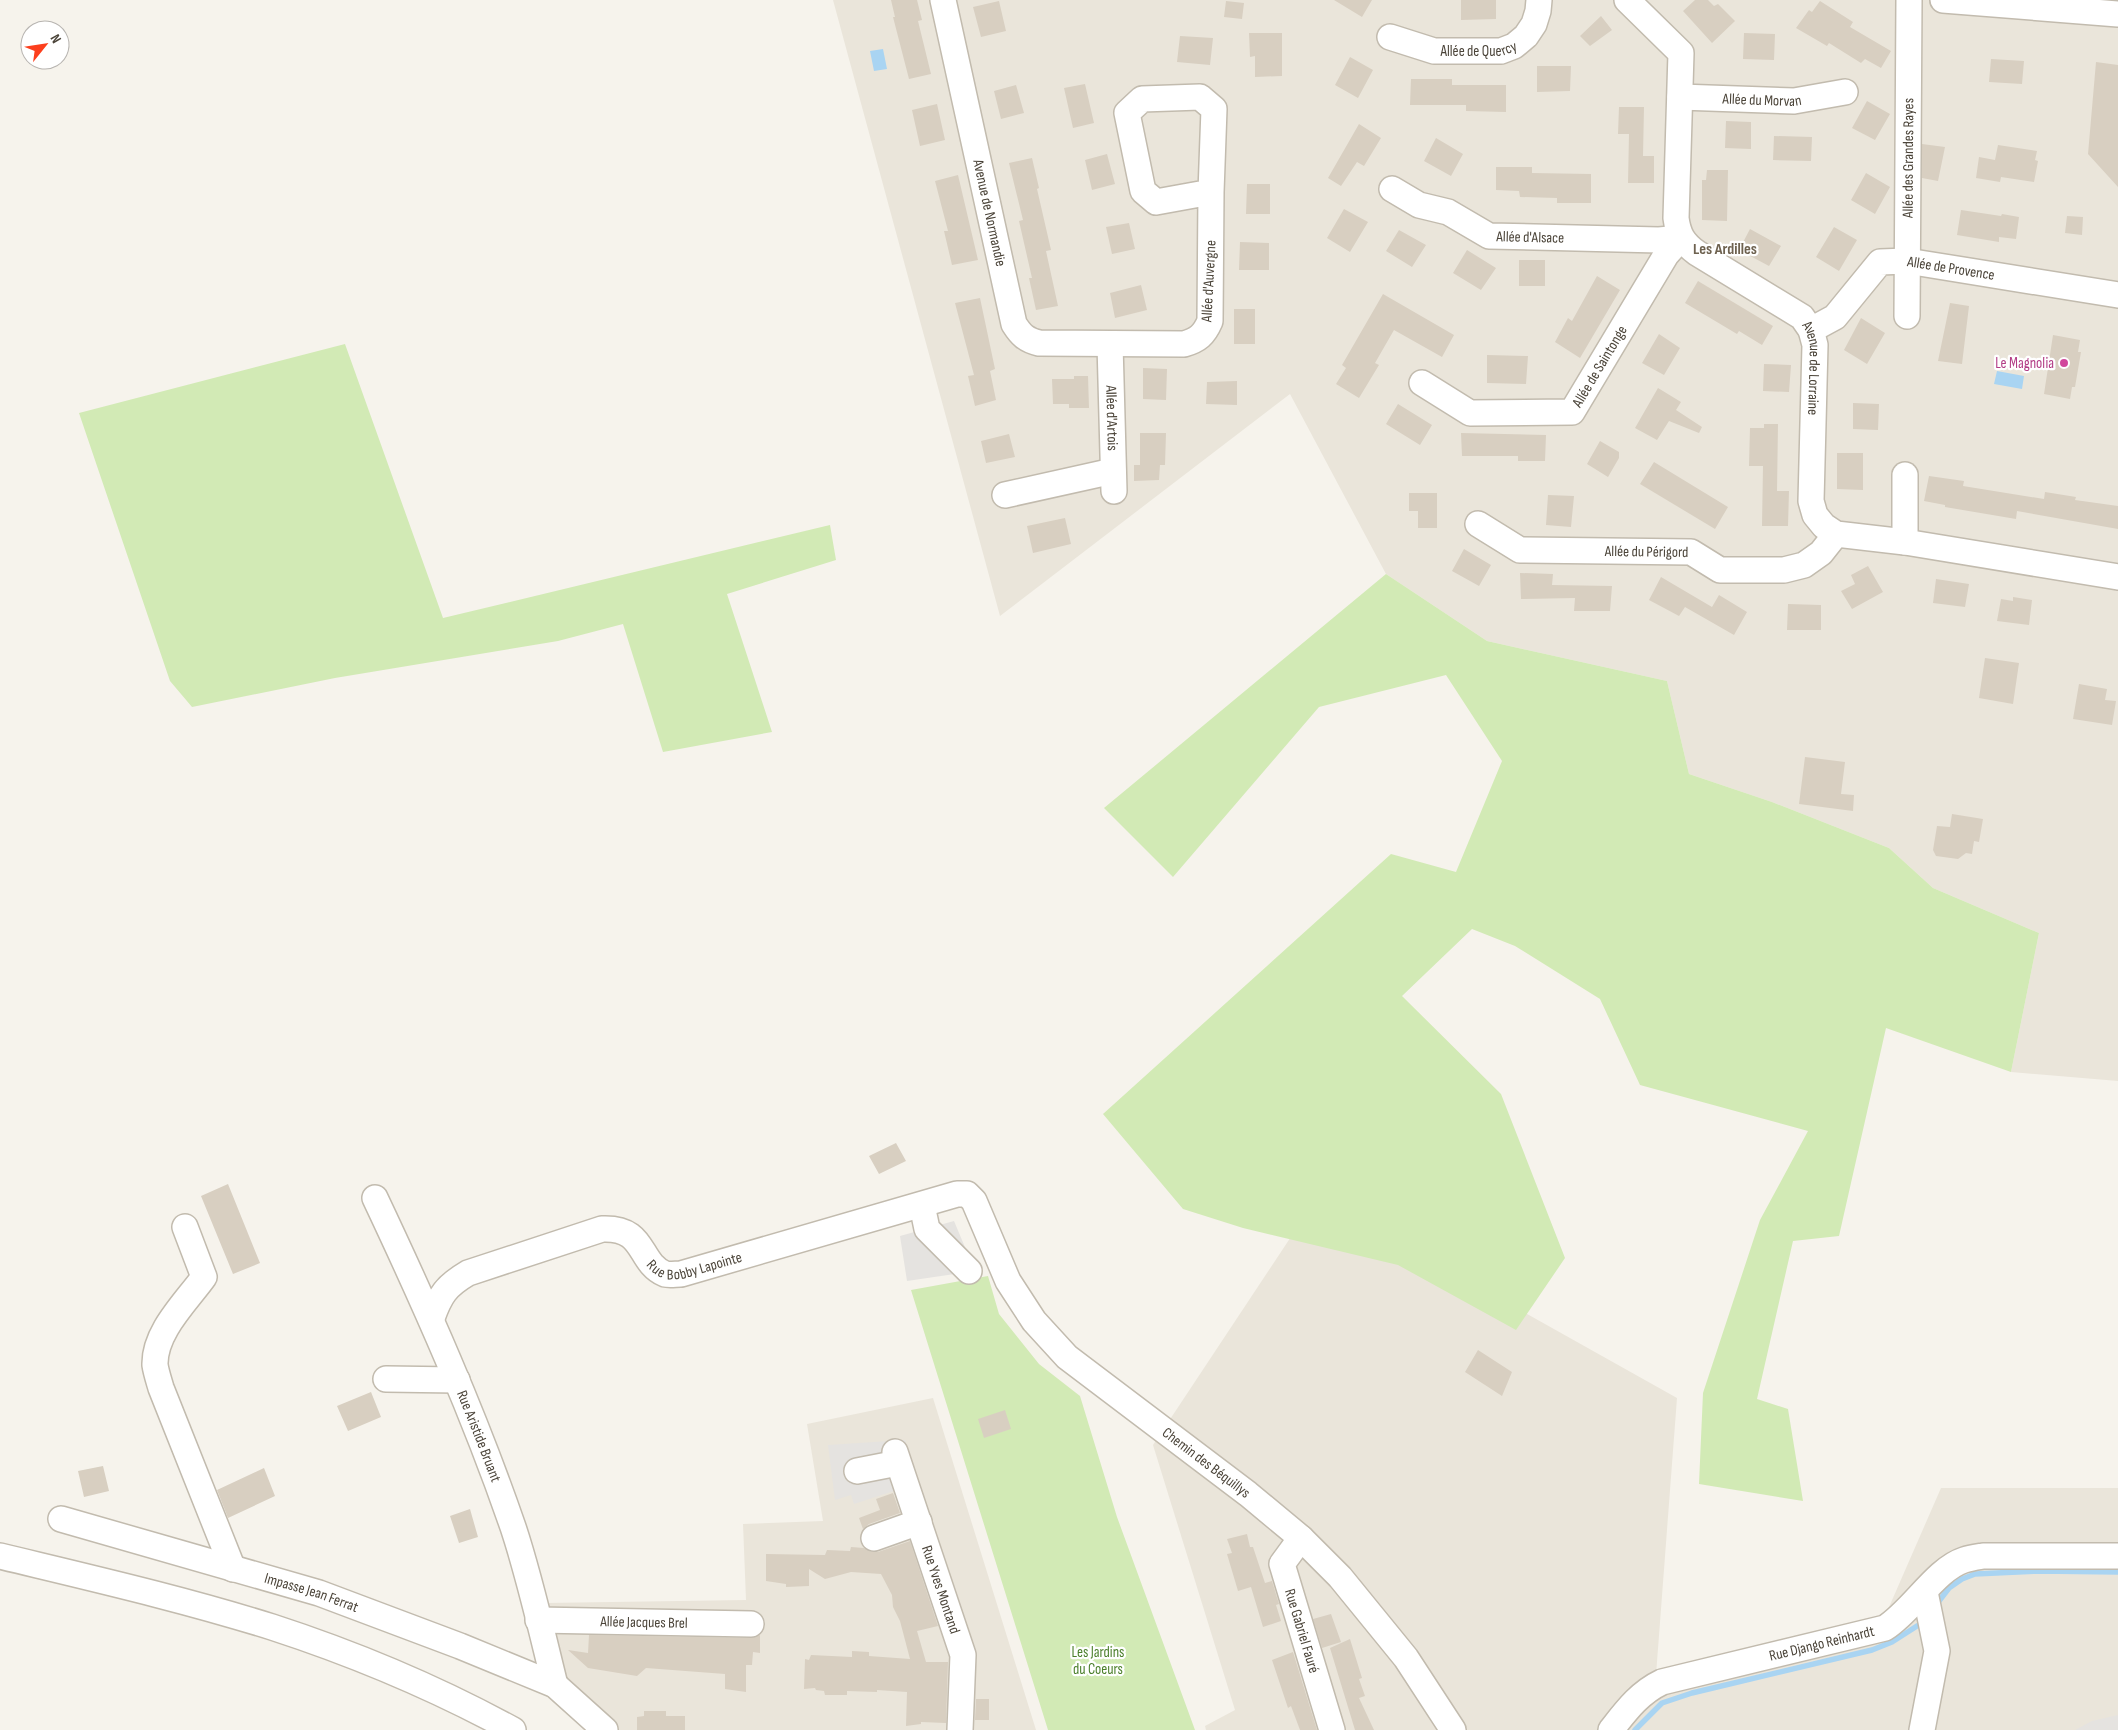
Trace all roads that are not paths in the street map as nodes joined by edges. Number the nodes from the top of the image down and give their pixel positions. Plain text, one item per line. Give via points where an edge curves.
1 (943, 0) edge
2 (1539, 0) edge
3 (1627, 0) edge
4 (1909, 0) edge
5 (1943, 0) edge
6 (2040, 4) edge
7 (2118, 14) edge
8 (1390, 38) dead end
9 (1845, 92) dead end
10 (1680, 97) junction
11 (1392, 188) dead end
12 (1211, 192) junction
13 (1680, 238) junction
14 (1907, 261) junction
15 (2118, 295) edge
16 (1907, 316) dead end
17 (1812, 330) junction
18 (1110, 344) junction
19 (1422, 383) dead end
20 (1906, 475) dead end
21 (1005, 494) dead end
22 (1478, 524) dead end
23 (1836, 534) junction
24 (1905, 542) junction
25 (2118, 577) edge
26 (968, 1194) joint
27 (375, 1198) dead end
28 (922, 1205) junction
29 (185, 1227) dead end
30 (969, 1271) dead end
31 (432, 1318) junction
32 (386, 1379) dead end
33 (457, 1380) junction
34 (857, 1471) dead end
35 (61, 1520) dead end
36 (919, 1522) junction
37 (874, 1538) dead end
38 (1301, 1538) junction
39 (0, 1556) edge
40 (2118, 1556) edge
41 (233, 1569) junction
42 (1925, 1592) junction
43 (538, 1620) junction
44 (751, 1624) dead end
45 (555, 1685) junction
46 (513, 1730) edge
47 (605, 1730) edge
48 (960, 1730) edge
49 (1332, 1730) edge
50 (1453, 1730) edge
51 (1611, 1730) edge
52 (1922, 1730) edge

1 - 18 street, Avenue de Normandie via 1014,324 1030,341
2 - 8 street, Allée de Quercy via 1534,24 1526,36 1501,51 1434,51
3 - 10 street via 1681,53
4 - 14 street, Allée des Grandes Rayes
5 - 6 street
6 - 7 street
9 - 10 street, Allée du Morvan via 1794,101
10 - 13 street via 1676,218
11 - 13 street, Allée d'Alsace via 1418,205 1448,212 1489,236
12 - 12 street, Allée d'Auvergne via 1214,109 1200,97 1142,98 1127,113 1142,191 1156,202
12 - 18 street, Allée d'Auvergne via 1210,321 1205,332 1196,341 1184,344
13 - 17 street, Avenue de Lorraine via 1697,253 1802,317
13 - 19 street, Allée de Saintonge via 1666,255 1572,412 1470,413
14 - 15 street, Allée de Provence
14 - 16 street, Allée des Grandes Rayes
14 - 17 street, Allée de Provence via 1880,262 1835,317
17 - 23 street, Avenue de Lorraine via 1815,345 1811,501 1815,515
18 - 21 street, Allée d'Artois via 1113,481
20 - 24 street
22 - 23 street, Allée du Périgord via 1520,550 1691,552 1720,570 1784,570 1804,566
23 - 24 street
24 - 25 street
26 - 28 street, Rue Bobby Lapointe via 957,1194
26 - 38 street, Chemin des Béquillys via 974,1201 1008,1281 1034,1321 1068,1357
27 - 31 street, Rue Aristide Bruant
28 - 30 street via 927,1228
28 - 31 street, Rue Bobby Lapointe via 681,1274 666,1274 654,1265 628,1234 616,1228 602,1229 468,1273 452,1282 439,1298
29 - 41 street via 204,1277 166,1328 155,1365 161,1388
31 - 33 street, Rue Aristide Bruant
32 - 33 street
33 - 43 street, Rue Aristide Bruant via 514,1530
34 - 36 street, Rue Yves Montand via 896,1457
35 - 41 street, Impasse Jean Ferrat
36 - 37 street
36 - 48 street, Rue Yves Montand via 963,1655
38 - 49 street, Rue Gabriel Fauré via 1282,1564
38 - 50 street, Chemin des Béquillys via 1340,1577 1406,1658
39 - 46 street via 273,1628 388,1670
40 - 42 street, Rue Django Reinhardt via 1970,1558 1946,1571
41 - 45 street, Impasse Jean Ferrat via 319,1593
42 - 51 street, Rue Django Reinhardt via 1896,1621 1879,1630 1648,1688
42 - 52 street via 1937,1651
43 - 44 street, Allée Jacques Brel
43 - 45 street, Rue Aristide Bruant
45 - 47 street

